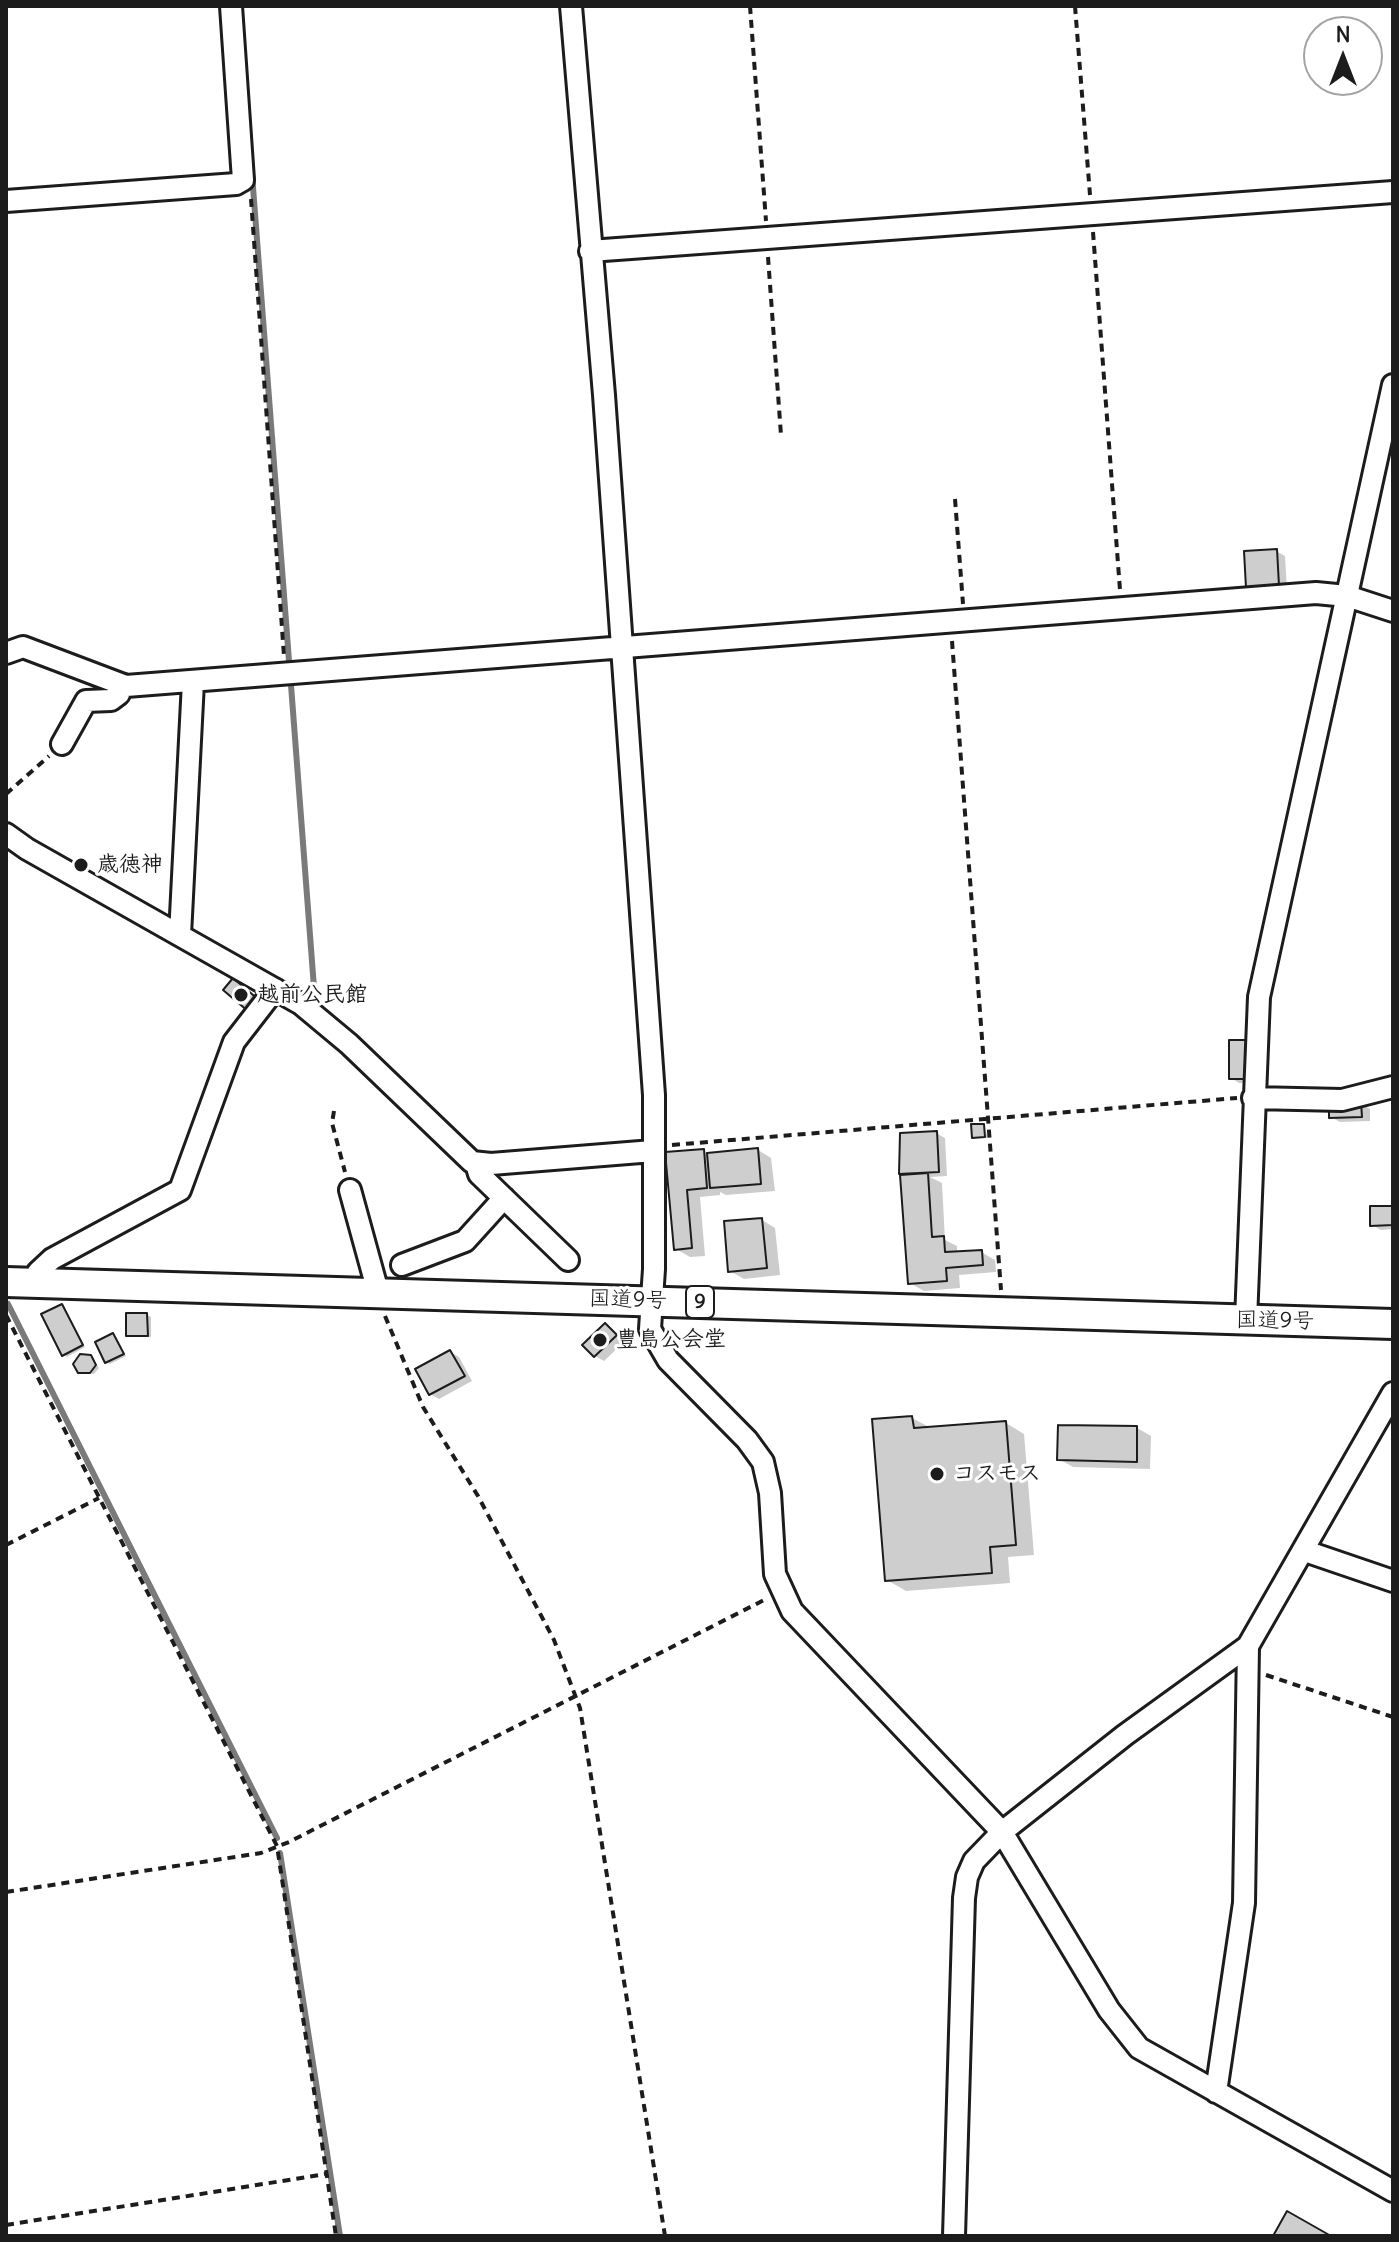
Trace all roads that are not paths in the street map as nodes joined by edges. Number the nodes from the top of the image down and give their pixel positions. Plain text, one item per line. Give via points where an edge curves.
1 (231, 6) edge
2 (571, 6) edge
3 (1393, 192) edge
4 (6, 201) edge
5 (590, 251) junction
6 (1393, 385) edge
7 (1347, 596) junction
8 (1393, 611) edge
9 (621, 649) junction
10 (6, 653) edge
11 (193, 682) junction
12 (122, 685) junction
13 (62, 744) road end
14 (6, 834) edge
15 (180, 935) junction
16 (275, 989) junction
17 (1393, 1087) edge
18 (1253, 1098) junction
19 (653, 1149) junction
20 (476, 1164) junction
21 (350, 1190) road end
22 (504, 1198) junction
23 (568, 1260) dead end
24 (402, 1265) dead end
25 (6, 1282) edge
26 (37, 1283) junction
27 (378, 1292) junction
28 (651, 1300) junction
29 (1246, 1320) junction
30 (1393, 1324) edge
31 (1393, 1393) edge
32 (1305, 1551) junction
33 (1393, 1581) edge
34 (1248, 1646) junction
35 (1002, 1832) junction
36 (1216, 2092) junction
37 (1393, 2191) edge
38 (954, 2236) edge

1 - 4 street via 243,180
2 - 5 street
3 - 5 street
5 - 9 street
6 - 7 street
7 - 8 street
7 - 9 street via 1316,593
7 - 18 street via 1259,997
9 - 11 street
9 - 19 street via 654,1095
10 - 12 street via 18,647 34,650
11 - 12 street
11 - 15 street
12 - 13 street via 111,700 86,701
14 - 15 street
15 - 16 street
16 - 20 street via 349,1044
16 - 26 street via 234,1042 180,1190 52,1259 38,1272
17 - 18 street via 1342,1100
18 - 29 street
19 - 20 street
19 - 28 street
20 - 22 street via 479,1174
21 - 27 street
22 - 23 street
22 - 24 street via 465,1241
25 - 26 highway, 国道9号 / 9
26 - 27 highway, 国道9号 / 9
27 - 28 highway, 国道9号 / 9
28 - 29 highway, 国道9号 / 9
28 - 35 street via 650,1329 668,1360 763,1462 770,1493 771,1554 792,1611
29 - 30 highway, 国道9号 / 9
31 - 32 street
32 - 33 street
32 - 34 street
34 - 35 street
34 - 36 street via 1244,1903
35 - 36 street via 1109,2010 1139,2048
35 - 38 street via 974,1861 967,1877
36 - 37 street

